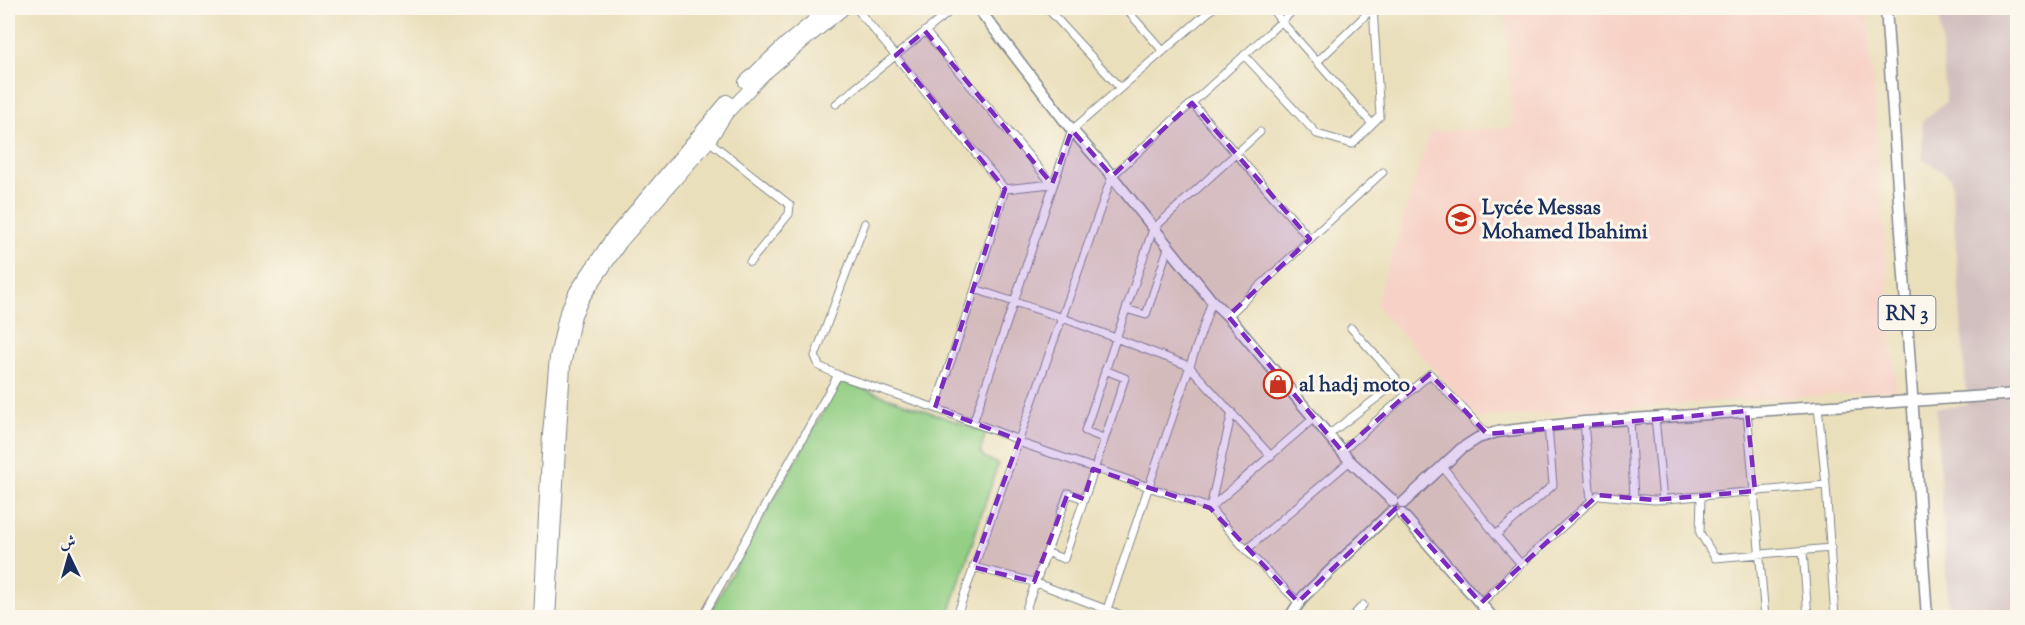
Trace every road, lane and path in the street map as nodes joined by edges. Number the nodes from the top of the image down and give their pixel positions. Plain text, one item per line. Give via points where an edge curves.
1 (829, 8) edge
2 (844, 8) edge
3 (856, 8) edge
4 (954, 8) edge
5 (978, 8) edge
6 (1047, 8) edge
7 (1125, 8) edge
8 (1213, 8) edge
9 (1271, 8) edge
10 (1296, 8) edge
11 (1373, 8) edge
12 (1886, 8) edge
13 (1204, 11) edge
14 (1281, 21) junction
15 (925, 31) junction
16 (1163, 51) junction
17 (1244, 55) junction
18 (896, 56) junction
19 (1317, 61) junction
20 (1120, 88) junction
21 (1192, 103) junction
22 (836, 104) dead end
23 (1372, 124) junction
24 (1072, 130) junction
25 (1260, 132) dead end
26 (709, 141) junction
27 (1236, 153) junction
28 (1383, 172) dead end
29 (1112, 176) junction
30 (1052, 184) junction
31 (1005, 189) junction
32 (865, 223) dead end
33 (1153, 229) junction
34 (1310, 239) junction
35 (1168, 248) junction
36 (750, 262) dead end
37 (975, 289) junction
38 (1212, 301) junction
39 (1015, 303) junction
40 (1126, 309) junction
41 (1228, 316) junction
42 (1063, 318) junction
43 (1351, 328) dead end
44 (1116, 338) junction
45 (1189, 366) junction
46 (1105, 370) junction
47 (838, 375) junction
48 (2018, 394) edge
49 (1913, 400) junction
50 (1818, 407) junction
51 (934, 408) junction
52 (1747, 411) junction
53 (1233, 412) junction
54 (1655, 417) junction
55 (1314, 418) junction
56 (1630, 419) junction
57 (1584, 422) junction
58 (973, 423) junction
59 (1548, 426) junction
60 (1487, 434) junction
61 (1328, 435) junction
62 (1103, 438) junction
63 (1018, 441) junction
64 (1342, 451) junction
65 (1271, 456) junction
66 (1350, 461) junction
67 (1442, 466) junction
68 (1093, 469) junction
69 (1826, 485) junction
70 (1148, 488) junction
71 (1755, 491) junction
72 (1701, 496) junction
73 (1634, 498) junction
74 (1084, 499) junction
75 (1663, 500) junction
76 (1591, 501) junction
77 (1210, 508) junction
78 (1397, 508) junction
79 (1496, 535) junction
80 (1831, 548) junction
81 (1246, 550) junction
82 (1803, 551) junction
83 (1048, 553) junction
84 (1760, 554) junction
85 (1521, 564) junction
86 (973, 567) junction
87 (1034, 582) junction
88 (1298, 602) junction
89 (1480, 603) junction
90 (1363, 605) dead end
91 (1105, 614) edge
92 (1024, 616) edge
93 (540, 618) edge
94 (549, 618) edge
95 (702, 618) edge
96 (956, 618) edge
97 (1035, 618) edge
98 (1129, 618) edge
99 (1289, 618) edge
100 (1351, 618) edge
101 (1493, 618) edge
102 (1765, 618) edge
103 (1808, 618) edge
104 (1835, 618) edge
105 (1927, 618) edge

1 - 93 highway via 727,101 612,238 566,312 556,357 549,434
2 - 26 highway via 748,91 727,113
3 - 18 street
4 - 15 street
5 - 24 street
6 - 20 street
7 - 16 street
8 - 13 street
9 - 14 street
10 - 14 street
11 - 19 street
11 - 23 street via 1380,116
12 - 49 street, RN 3
13 - 16 street
14 - 17 street
14 - 19 street
15 - 18 street
15 - 30 street
16 - 20 street
17 - 21 street
17 - 23 street via 1317,135 1352,144
18 - 22 street
18 - 31 street
19 - 23 street
20 - 24 street
21 - 27 street
21 - 29 street
24 - 29 street
24 - 30 street
25 - 27 street
26 - 36 street via 790,205 789,214
26 - 94 highway via 621,242 590,284 575,315 564,365
27 - 33 street
27 - 34 street
28 - 34 street
29 - 33 street
29 - 42 street
30 - 31 street
30 - 39 street
31 - 37 street
32 - 47 street via 814,356 819,366
33 - 35 street
33 - 40 street
34 - 41 street
35 - 38 street
35 - 40 street via 1146,315
37 - 39 street
37 - 51 street
38 - 41 street
38 - 45 street
39 - 42 street
39 - 58 street
40 - 44 street
41 - 55 street
42 - 44 street
42 - 63 street
43 - 61 street via 1396,378 1394,385
44 - 45 street
44 - 46 street
45 - 53 street
45 - 70 street
46 - 62 street via 1085,431
46 - 62 street via 1125,378
47 - 51 street
47 - 95 street
48 - 49 street
49 - 50 street
49 - 105 street, RN 3
50 - 52 street
50 - 69 street
51 - 58 street
52 - 54 street
52 - 71 street
53 - 65 street
53 - 77 street
54 - 56 street
54 - 75 street
55 - 61 street
55 - 65 street
56 - 57 street
56 - 73 street
57 - 59 street
57 - 76 street
58 - 63 street
59 - 60 street
59 - 79 street via 1553,485
60 - 64 street via 1430,374
60 - 67 street via 1469,443
61 - 64 street
62 - 68 street
63 - 68 street
63 - 86 street
64 - 66 street
65 - 77 street
66 - 78 street
66 - 81 street
67 - 78 street
67 - 79 street
68 - 70 street
68 - 74 street
69 - 71 street
69 - 80 street
70 - 77 street
70 - 91 street
71 - 72 street
71 - 84 street
72 - 75 street
72 - 84 street via 1700,533 1715,558
73 - 75 street
73 - 76 street via 1598,495
74 - 83 street via 1068,493
74 - 83 street via 1064,559
76 - 85 street
77 - 81 street
78 - 88 street
78 - 89 street
79 - 85 street
80 - 82 street
80 - 104 street
81 - 88 street
82 - 84 street
82 - 103 street
83 - 87 street
84 - 102 street
85 - 89 street
86 - 87 street
86 - 96 street
87 - 91 street
87 - 92 street
88 - 99 street
89 - 101 street
90 - 100 street
91 - 98 street
92 - 97 street

